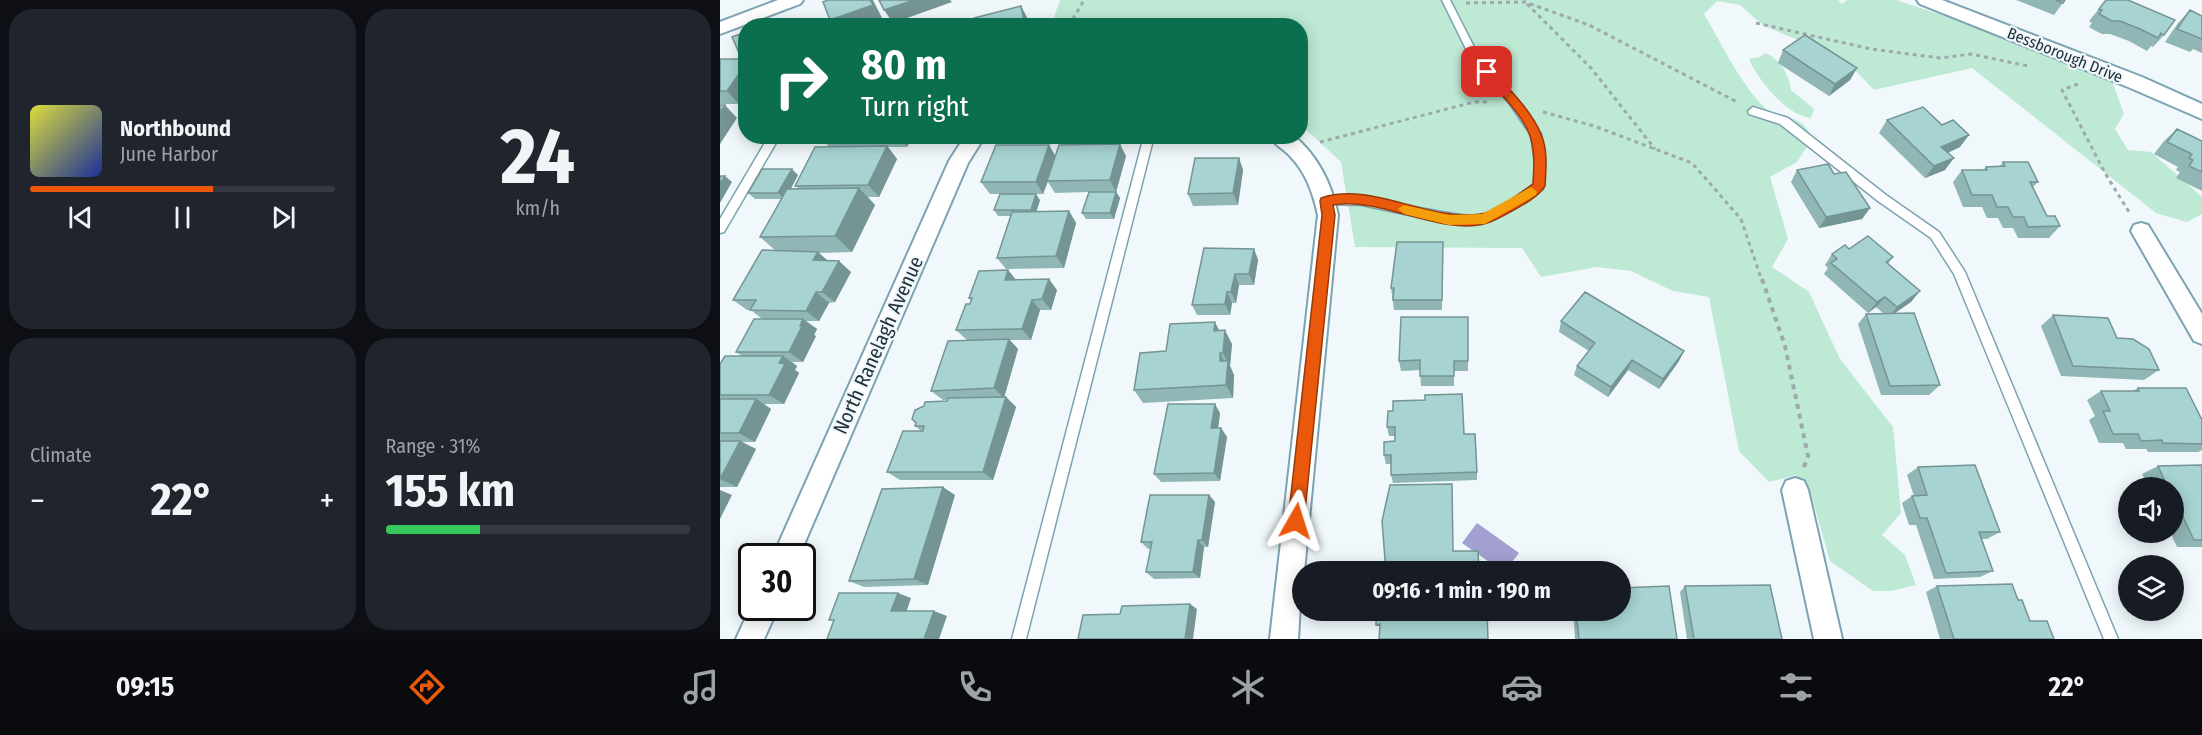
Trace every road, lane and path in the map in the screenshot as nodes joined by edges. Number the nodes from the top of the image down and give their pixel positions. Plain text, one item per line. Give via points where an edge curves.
1 (794, 0) edge
2 (1084, 0) edge
3 (1926, 0) edge
4 (1446, 1) edge
5 (1524, 1) edge
6 (746, 18) edge
7 (1074, 18) edge
8 (738, 21) edge
9 (1756, 23) dead end
10 (720, 28) edge
11 (2032, 67) dead end
12 (2072, 79) dead end
13 (1513, 101) junction
14 (1753, 111) joint
15 (2202, 112) edge
16 (770, 144) edge
17 (971, 144) edge
18 (1147, 144) edge
19 (1288, 144) edge
20 (1656, 149) junction
21 (1296, 151) junction
22 (1326, 201) junction
23 (720, 229) edge
24 (2141, 231) joint
25 (2202, 334) edge
26 (1795, 490) joint
27 (792, 543) edge
28 (758, 621) edge
29 (750, 639) edge
30 (1018, 639) edge
31 (1284, 639) edge
32 (1828, 639) edge
33 (2111, 639) edge

1 - 6 street
2 - 7 path
3 - 15 street, Bessborough Drive
4 - 5 path
4 - 13 lane via 1474,57
5 - 14 path via 1589,25
5 - 20 path via 1591,68
8 - 10 street
9 - 11 path via 1871,49 1940,58 1971,54
12 - 24 path via 2082,82 2061,90
13 - 20 path
13 - 21 path via 1474,102
13 - 22 lane via 1536,135 1539,186 1485,219 1449,220 1370,202 1343,198
14 - 33 lane via 1784,121 1935,235 1959,272
16 - 23 lane
17 - 27 street, North Ranelagh Avenue via 959,161
18 - 30 lane
19 - 21 street
20 - 26 path via 1692,164 1741,219 1785,346 1808,456
21 - 22 street via 1308,163
22 - 31 street via 1328,215
24 - 25 street
26 - 32 street
28 - 29 street

